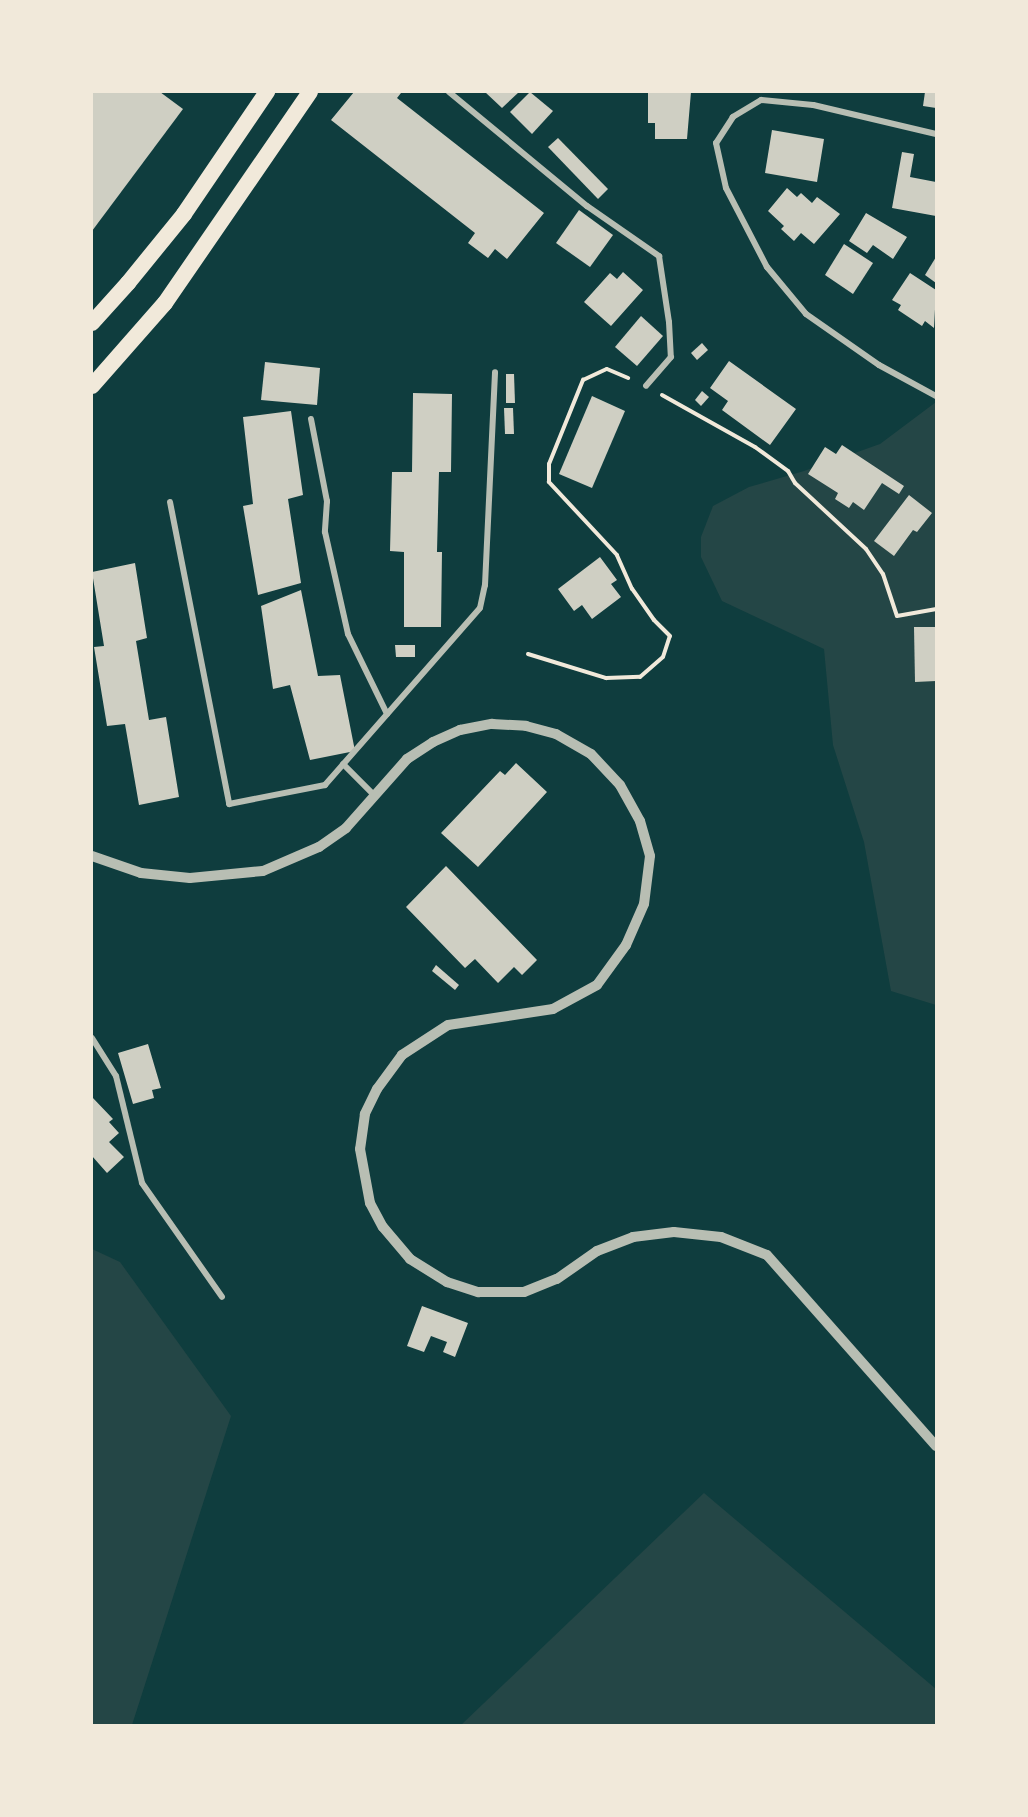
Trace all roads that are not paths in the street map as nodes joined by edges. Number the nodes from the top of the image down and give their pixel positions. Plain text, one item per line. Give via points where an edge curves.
1 (267, 92) edge
2 (310, 92) edge
3 (449, 92) edge
4 (936, 134) edge
5 (92, 323) edge
6 (495, 372) dead end
7 (92, 386) edge
8 (646, 386) road end
9 (936, 396) edge
10 (310, 419) dead end
11 (170, 502) dead end
12 (387, 714) junction
13 (344, 764) junction
14 (375, 797) junction
15 (92, 856) edge
16 (92, 1038) edge
17 (222, 1297) dead end
18 (936, 1446) edge

1 - 5 highway via 184,214
2 - 7 highway via 165,303
3 - 8 street via 587,206 659,256 671,357
4 - 9 street via 813,105 761,100 733,117 716,143 726,188 767,267 806,314 879,365
6 - 12 street via 485,585 480,608
10 - 12 street via 327,501 325,532 348,634
11 - 13 street via 229,804 325,785
12 - 13 street
13 - 14 street
14 - 15 street via 346,828 320,847 263,871 190,878 141,873
14 - 18 street via 407,759 433,742 460,730 492,724 526,726 556,734 591,754 620,785 640,821 650,856 644,904 626,945 597,985 553,1009 448,1025 402,1054 383,1080 365,1114 360,1149 370,1203 383,1227 410,1258 447,1282 478,1292 524,1292 557,1279 597,1251 633,1237 674,1232 721,1237 767,1255
16 - 17 street via 116,1076 142,1183

